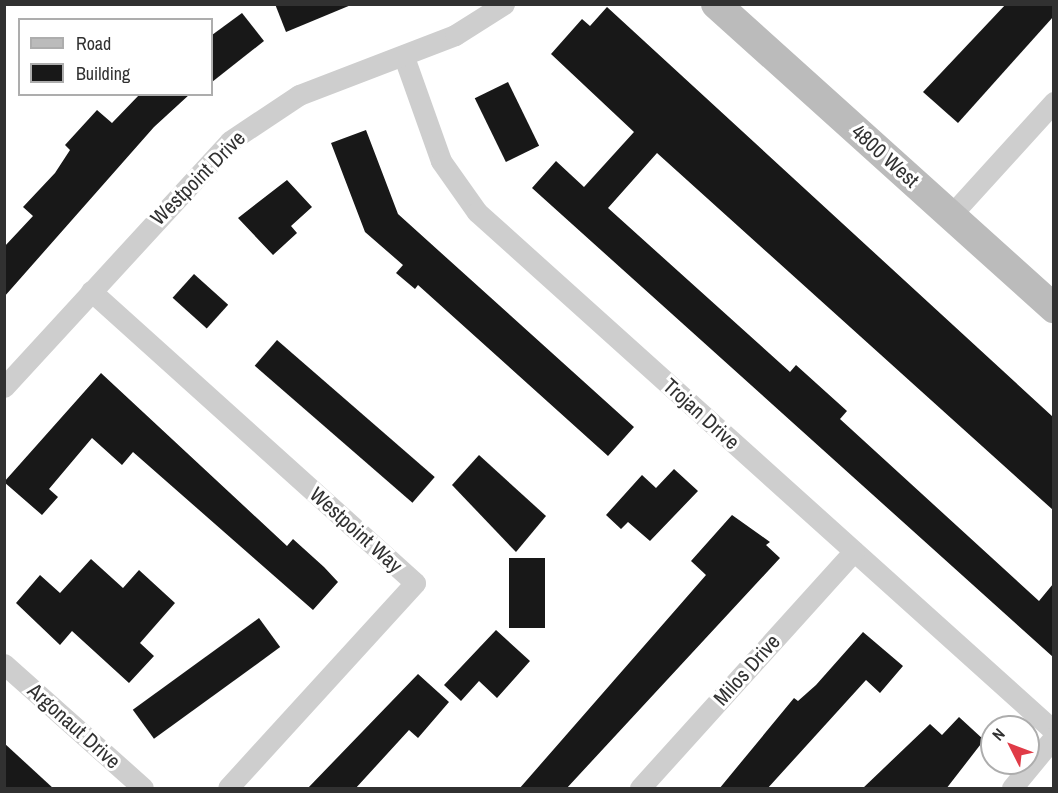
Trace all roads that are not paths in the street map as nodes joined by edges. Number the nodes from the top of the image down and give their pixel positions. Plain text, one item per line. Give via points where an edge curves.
1 (504, 4) edge
2 (716, 4) edge
3 (404, 57) junction
4 (1053, 102) edge
5 (951, 215) junction
6 (91, 291) junction
7 (1053, 308) edge
8 (4, 387) edge
9 (854, 551) junction
10 (4, 664) edge
11 (1053, 731) edge
12 (1053, 737) edge
13 (143, 789) edge
14 (228, 789) edge
15 (640, 789) edge
16 (1012, 789) edge

1 - 3 street, Westpoint Drive
2 - 5 main road, 4800 West
3 - 6 street, Westpoint Drive via 299,95 230,141
3 - 9 street, Trojan Drive via 441,161 466,200
4 - 5 street
5 - 7 main road, 4800 West
6 - 8 street, Westpoint Drive
6 - 14 street, Westpoint Way via 415,583
9 - 11 street, Trojan Drive
9 - 15 street, Milos Drive
10 - 13 street, Argonaut Drive
12 - 16 street

